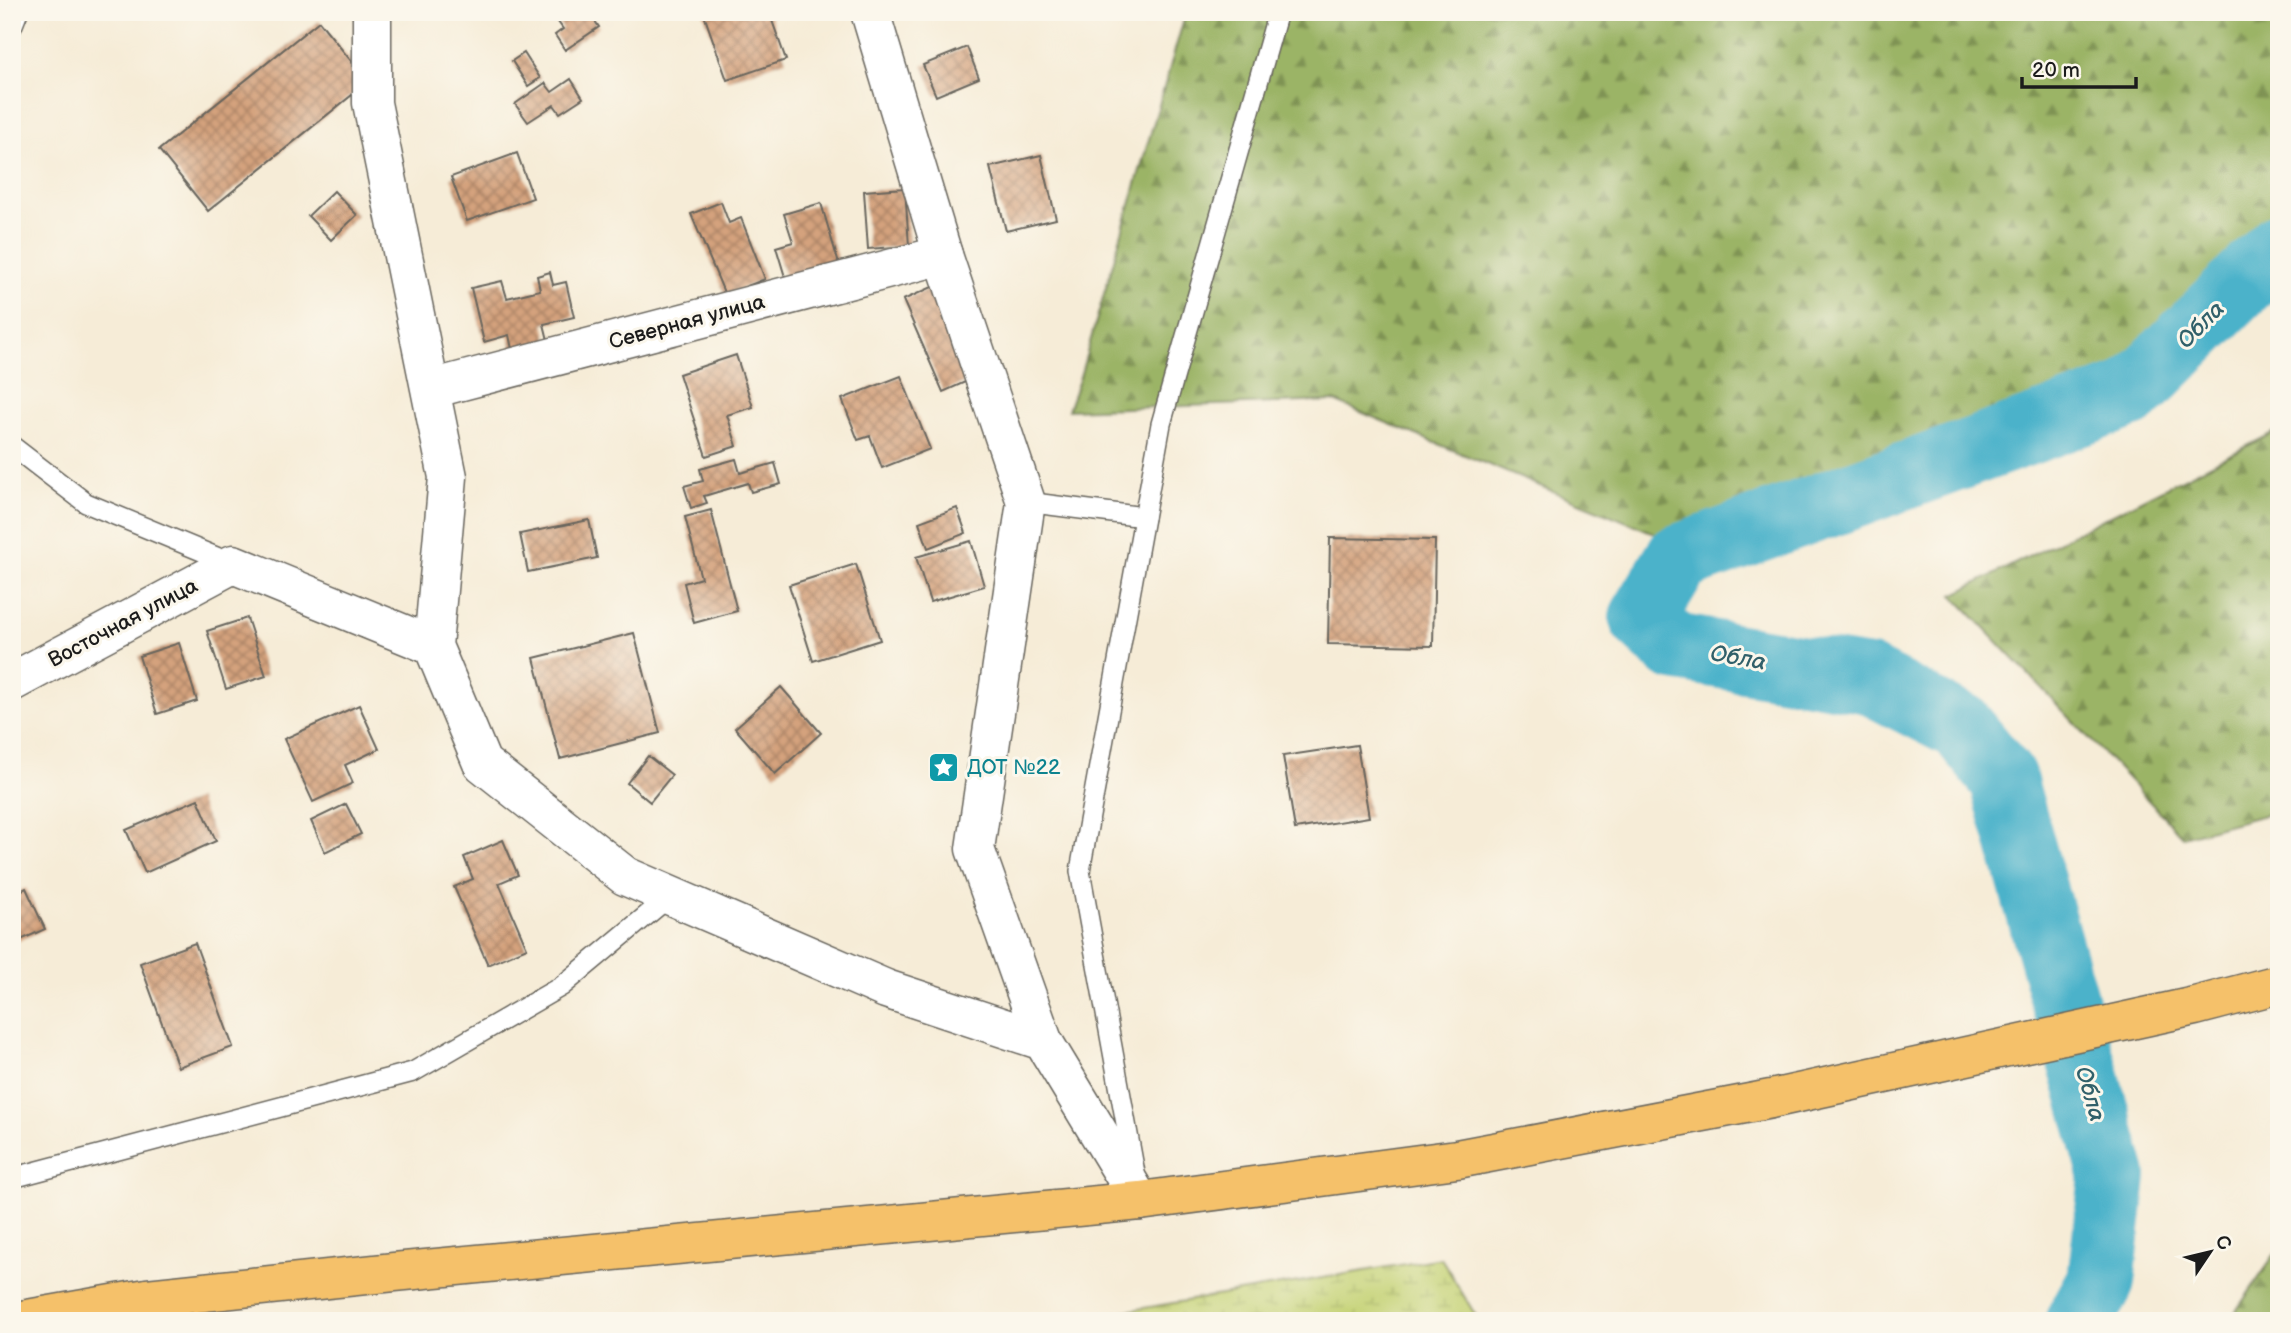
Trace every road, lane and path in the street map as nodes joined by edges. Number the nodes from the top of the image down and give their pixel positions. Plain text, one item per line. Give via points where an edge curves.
1 (18, 12) edge
2 (372, 12) edge
3 (870, 12) edge
4 (1278, 12) edge
5 (12, 27) edge
6 (943, 255) junction
7 (430, 389) junction
8 (12, 446) edge
9 (1026, 502) junction
10 (1144, 517) junction
11 (233, 564) junction
12 (433, 646) junction
13 (12, 682) edge
14 (670, 896) junction
15 (2279, 984) edge
16 (1043, 1041) junction
17 (12, 1178) edge
18 (1140, 1201) junction
19 (16, 1321) edge

1 - 5 lane
2 - 7 street via 372,103
3 - 6 street
4 - 10 lane via 1161,424
6 - 7 street, Северная улица
6 - 9 street
7 - 12 street via 448,477
8 - 11 lane via 86,503
9 - 10 lane
9 - 16 street via 975,849
10 - 18 lane via 1080,871
11 - 12 street
11 - 13 street, Восточная улица
12 - 14 street via 482,763 625,876
14 - 16 street via 886,989
14 - 17 lane via 562,986 413,1072
15 - 18 main road via 1771,1099 1457,1159
16 - 18 street
18 - 19 main road via 147,1298

